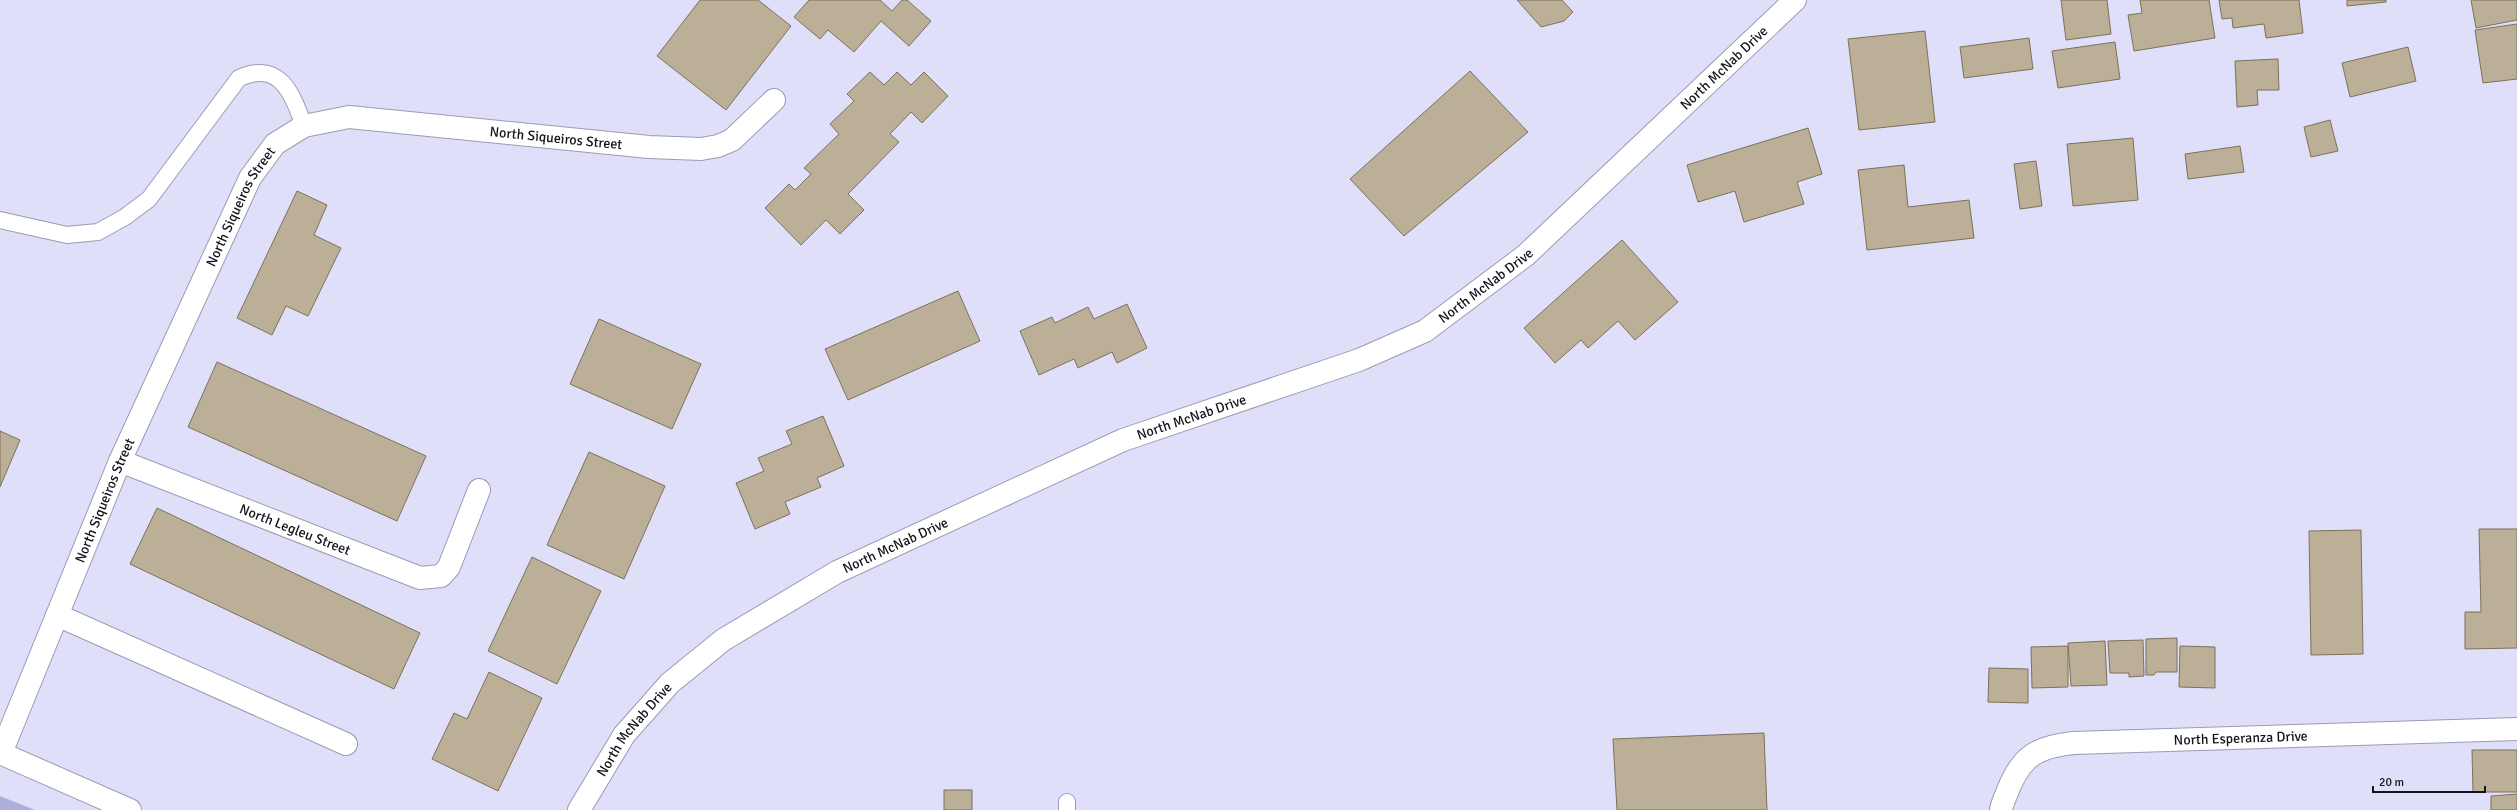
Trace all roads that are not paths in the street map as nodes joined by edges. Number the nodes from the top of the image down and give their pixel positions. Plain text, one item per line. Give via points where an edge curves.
1 (1795, 0) edge
2 (774, 100) dead end
3 (304, 126) junction
4 (0, 220) edge
5 (120, 460) junction
6 (479, 490) dead end
7 (57, 615) junction
8 (2517, 729) edge
9 (346, 744) dead end
10 (1, 753) edge
11 (130, 810) edge
12 (579, 810) edge
13 (2001, 810) edge

1 - 12 street, North McNab Drive via 1526,255 1425,331 1360,360 1123,440 837,572 723,640 670,683 624,735
2 - 3 street, North Siqueiros Street via 732,140 701,149 641,146 349,117
3 - 4 lane via 296,104 284,85 270,74 255,72 239,78 149,199 125,217 98,232 67,235
3 - 5 street, North Siqueiros Street via 275,144 250,178
5 - 6 street, North Legleu Street via 420,578 431,578 445,573
5 - 7 street, North Siqueiros Street
7 - 9 street
7 - 10 street, North Siqueiros Street
8 - 13 street, North Esperanza Drive via 2089,742 2049,746 2030,755 2014,774
10 - 11 street

